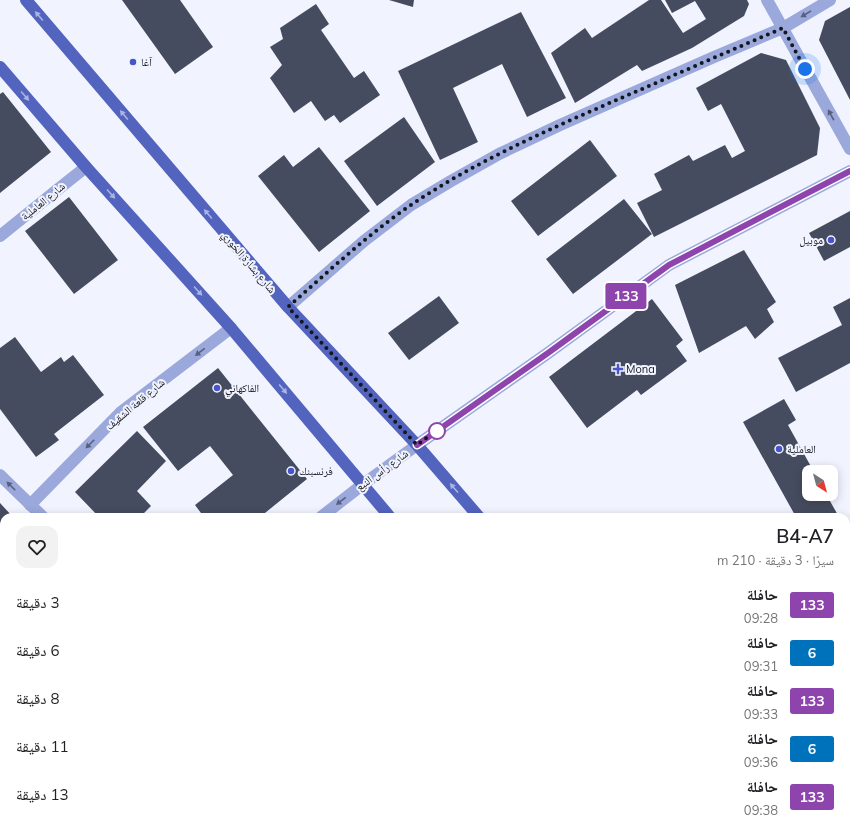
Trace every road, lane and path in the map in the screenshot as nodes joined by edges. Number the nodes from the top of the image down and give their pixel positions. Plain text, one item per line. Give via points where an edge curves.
1 (26, 0) edge
2 (767, 0) edge
3 (830, 0) edge
4 (783, 28) junction
5 (0, 67) edge
6 (850, 149) edge
7 (86, 167) junction
8 (850, 171) edge
9 (0, 236) edge
10 (288, 307) junction
11 (231, 328) junction
12 (417, 445) junction
13 (0, 475) edge
14 (362, 485) junction
15 (30, 505) junction
16 (39, 513) edge
17 (325, 513) edge
18 (386, 513) edge
19 (476, 513) edge

10 -> 1 main road, شارع بشارة الخوري
2 - 4 street
3 -> 4 street
6 -> 4 street
4 - 10 street via 560,125 499,154 451,181 411,205 364,241
5 -> 7 main road
7 - 9 street, شارع العاملية
7 -> 11 main road
8 - 12 street, شارع رأس النبع via 669,265
10 - 12 main road, شارع بشارة الخوري
11 -> 14 main road
11 -> 15 street, شارع قلعة الشقيف via 121,412
12 - 14 street, شارع رأس النبع
19 -> 12 main road, شارع بشارة الخوري
15 -> 13 street
14 -> 17 street, شارع رأس النبع
14 - 18 main road
15 - 16 street

